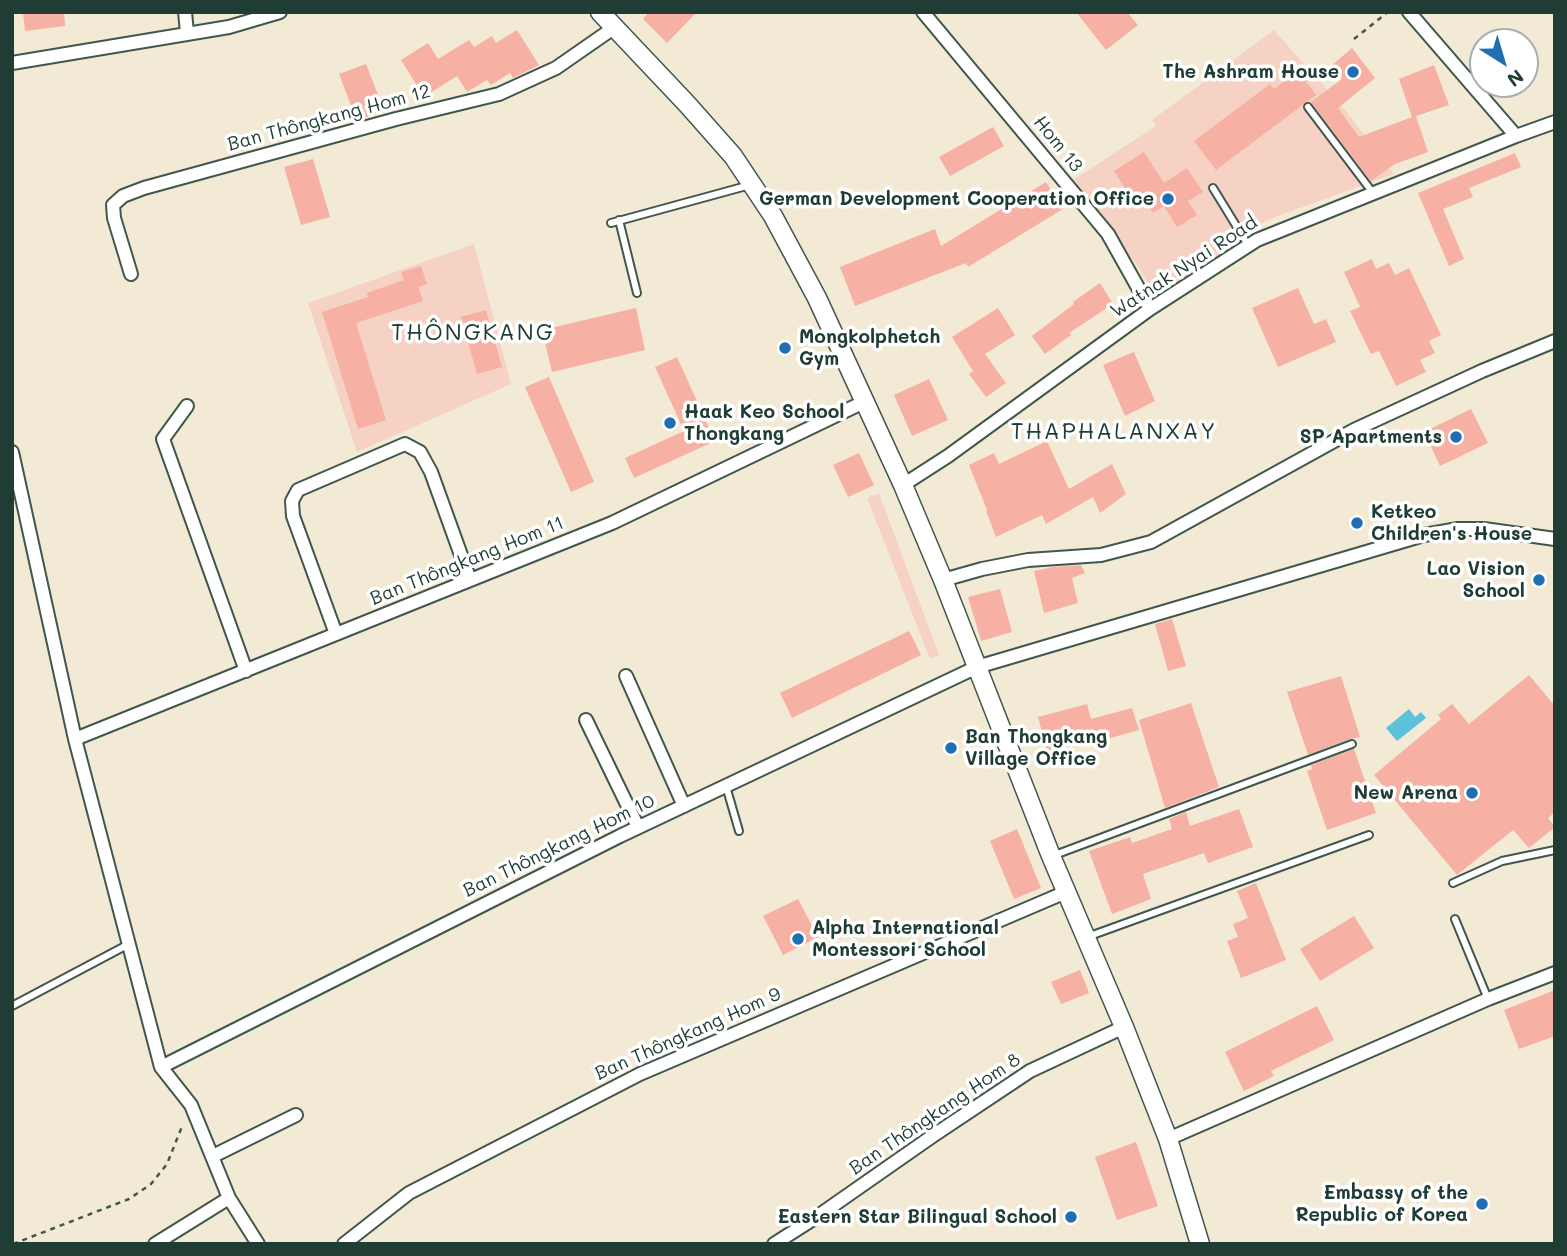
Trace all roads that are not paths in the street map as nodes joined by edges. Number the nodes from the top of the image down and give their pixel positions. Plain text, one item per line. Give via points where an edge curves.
1 (185, 12) edge
2 (280, 12) edge
3 (600, 12) edge
4 (922, 12) edge
5 (1409, 12) edge
6 (615, 27) junction
7 (187, 33) junction
8 (12, 63) edge
9 (1308, 107) dead end
10 (1555, 122) edge
11 (1516, 136) junction
12 (752, 185) junction
13 (1213, 188) dead end
14 (1373, 193) junction
15 (619, 220) junction
16 (611, 223) dead end
17 (1248, 245) junction
18 (131, 274) dead end
19 (637, 293) dead end
20 (1150, 309) junction
21 (1555, 341) edge
22 (866, 401) junction
23 (187, 406) dead end
24 (12, 452) edge
25 (903, 485) junction
26 (1555, 539) edge
27 (470, 580) junction
28 (943, 580) junction
29 (336, 634) junction
30 (977, 667) junction
31 (246, 671) junction
32 (626, 676) dead end
33 (586, 720) dead end
34 (75, 739) junction
35 (1352, 744) dead end
36 (726, 786) junction
37 (684, 806) junction
38 (638, 827) junction
39 (739, 831) dead end
40 (1369, 835) dead end
41 (1555, 850) edge
42 (1051, 856) junction
43 (1454, 883) dead end
44 (1066, 892) junction
45 (1455, 919) dead end
46 (1085, 938) junction
47 (129, 944) junction
48 (1555, 973) edge
49 (1488, 999) junction
50 (12, 1006) edge
51 (1124, 1027) junction
52 (161, 1067) junction
53 (296, 1115) dead end
54 (1168, 1139) junction
55 (213, 1156) junction
56 (229, 1198) junction
57 (155, 1244) edge
58 (258, 1244) edge
59 (344, 1244) edge
60 (774, 1244) edge
61 (1200, 1244) edge

1 - 7 street
2 - 7 street
3 - 6 street
4 - 20 street, Hom 13 via 1108,234
5 - 11 street
6 - 12 street via 724,146
6 - 18 street, Ban Thôngkang Hom 12 via 556,68 499,94 123,196 113,205 114,218
7 - 8 street
9 - 14 lane
10 - 11 street, Watnak Nyai Road
11 - 14 street, Watnak Nyai Road
12 - 15 lane
12 - 22 street via 817,298
13 - 17 lane
14 - 17 street, Watnak Nyai Road
15 - 16 lane
15 - 19 lane
17 - 20 street, Watnak Nyai Road
20 - 25 street, Watnak Nyai Road
21 - 28 street via 1354,429 1151,542 1101,555 1028,560
22 - 25 street
22 - 27 street, Ban Thôngkang Hom 11 via 612,523
23 - 31 street via 163,439
24 - 34 street
25 - 28 street
26 - 30 street, Ban Thôngkang Hom 10 via 1484,529 1424,535
27 - 29 street, Ban Thôngkang Hom 11
27 - 29 street via 431,472 419,452 405,444 298,490 292,501 293,516
28 - 30 street
29 - 31 street, Ban Thôngkang Hom 11
30 - 36 street, Ban Thôngkang Hom 10
30 - 42 street
31 - 34 street, Ban Thôngkang Hom 11
32 - 37 street
33 - 38 street
34 - 47 street
35 - 42 lane
36 - 37 street, Ban Thôngkang Hom 10
36 - 39 lane
37 - 38 street, Ban Thôngkang Hom 10
38 - 52 street, Ban Thôngkang Hom 10
40 - 46 lane
41 - 43 lane via 1502,861
42 - 44 street
44 - 46 street
44 - 59 street, Ban Thôngkang Hom 9 via 640,1074 409,1193
45 - 49 lane
46 - 51 street
47 - 50 lane
47 - 52 street
48 - 49 street
49 - 54 street
51 - 54 street
51 - 60 street, Ban Thôngkang Hom 8 via 1030,1072
52 - 55 street via 191,1105
53 - 55 street
54 - 61 street
55 - 56 street
56 - 57 street
56 - 58 street

